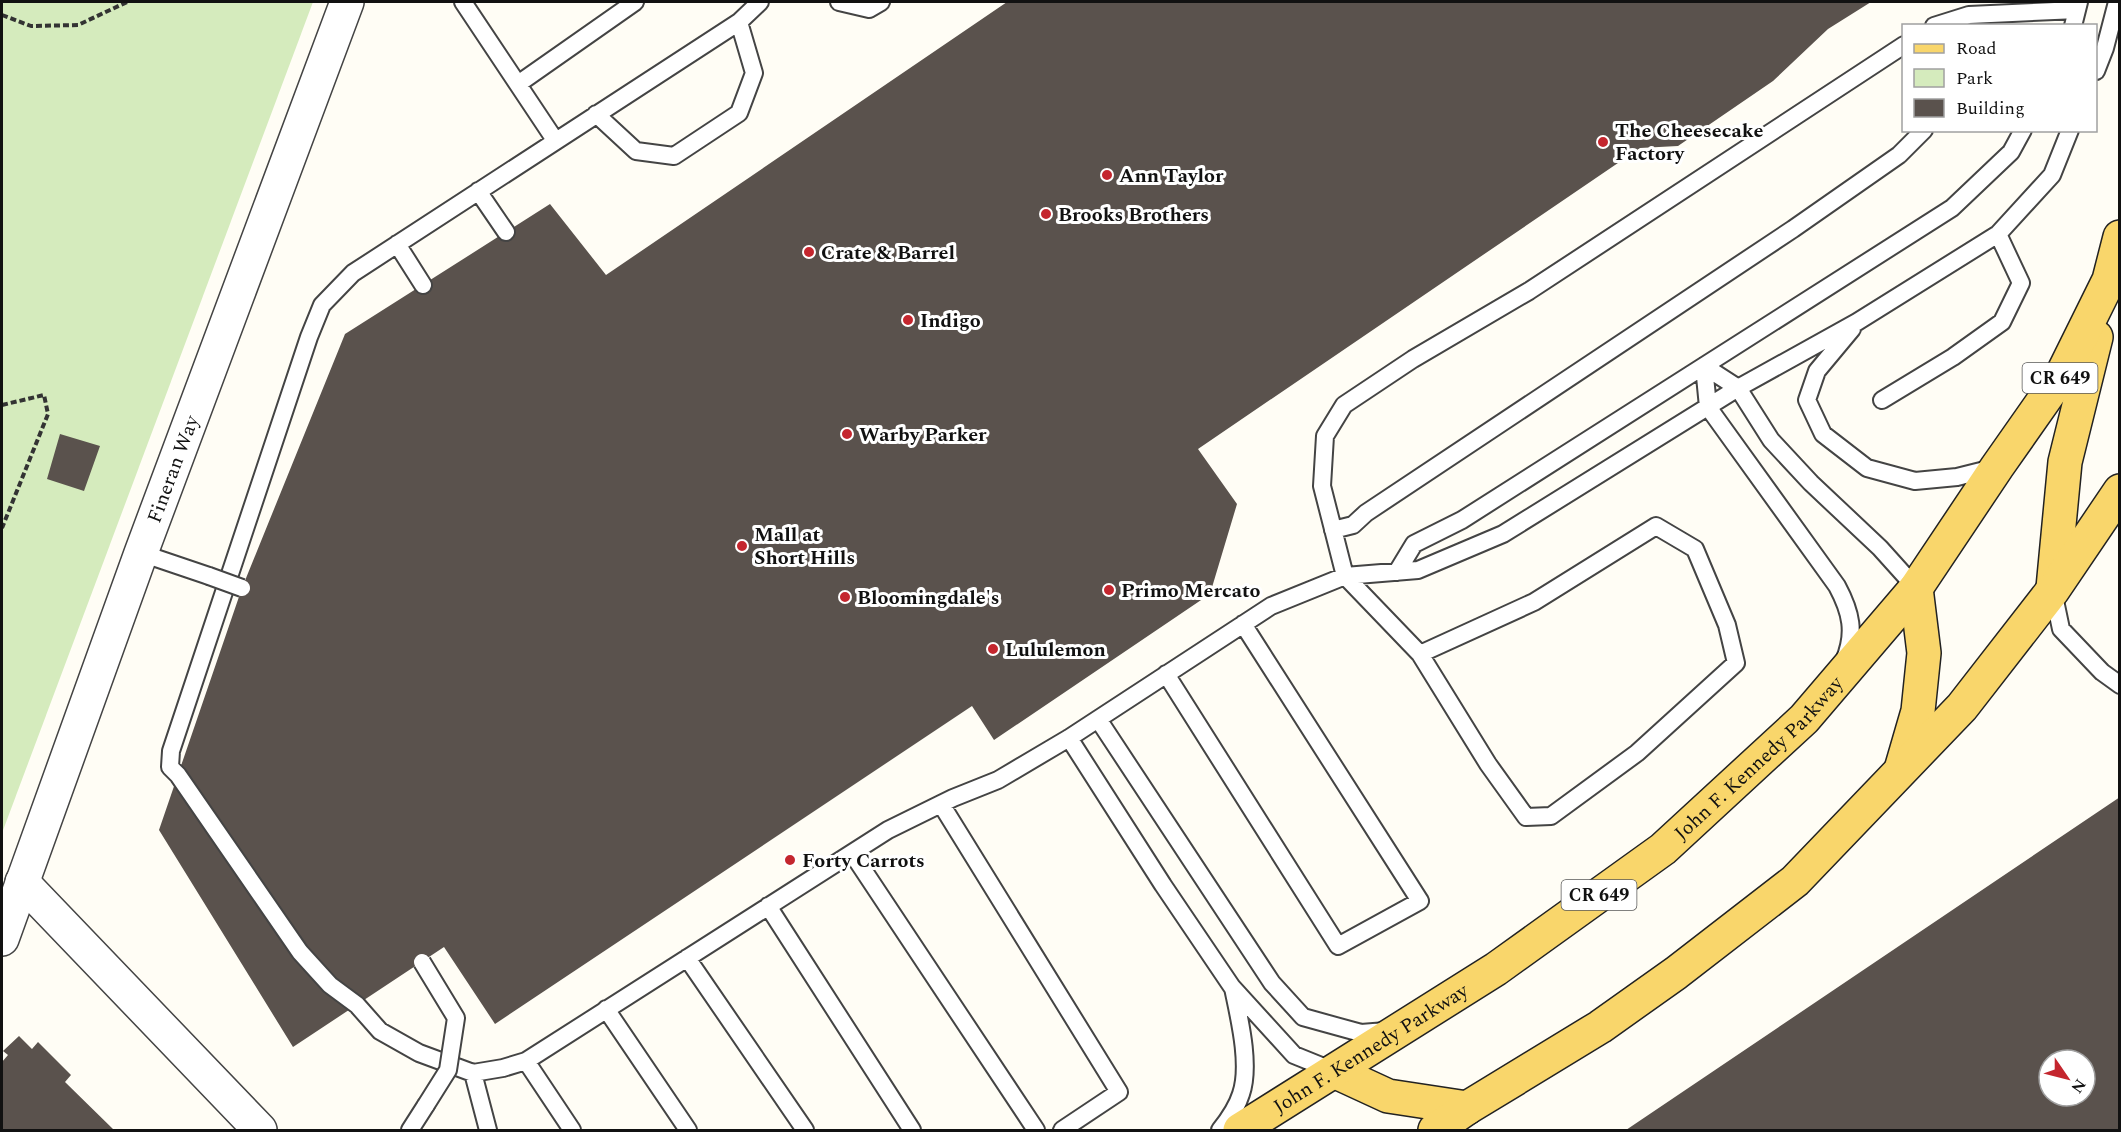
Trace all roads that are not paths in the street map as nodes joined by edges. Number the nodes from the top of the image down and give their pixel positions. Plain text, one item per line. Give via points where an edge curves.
1 (347, 2) edge
2 (463, 2) edge
3 (635, 2) edge
4 (760, 2) edge
5 (839, 2) edge
6 (880, 2) edge
7 (2117, 2) edge
8 (2076, 12) edge
9 (740, 22) junction
10 (1959, 22) edge
11 (1902, 46) edge
12 (2097, 68) edge
13 (518, 84) junction
14 (596, 114) junction
15 (1922, 132) edge
16 (2022, 132) edge
17 (2069, 132) edge
18 (555, 140) junction
19 (478, 191) junction
20 (506, 232) dead end
21 (1998, 234) junction
22 (2120, 237) edge
23 (397, 244) junction
24 (2109, 280) junction
25 (423, 285) dead end
26 (1857, 322) junction
27 (1704, 366) junction
28 (1738, 388) junction
29 (1882, 400) dead end
30 (1708, 407) junction
31 (1997, 467) junction
32 (2120, 491) edge
33 (1333, 530) junction
34 (141, 553) junction
35 (1397, 572) junction
36 (1345, 576) junction
37 (242, 588) dead end
38 (1916, 588) junction
39 (2053, 590) junction
40 (1243, 624) junction
41 (1420, 654) junction
42 (1166, 674) junction
43 (1834, 684) junction
44 (2120, 685) edge
45 (1098, 719) junction
46 (1069, 738) junction
47 (1900, 770) junction
48 (941, 804) junction
49 (852, 853) junction
50 (22, 882) junction
51 (768, 906) junction
52 (2, 939) edge
53 (687, 958) junction
54 (422, 962) dead end
55 (1232, 987) junction
56 (606, 1009) junction
57 (1402, 1030) junction
58 (526, 1061) junction
59 (1336, 1072) junction
60 (473, 1073) junction
61 (1461, 1119) edge
62 (260, 1131) edge
63 (410, 1131) edge
64 (488, 1131) edge
65 (572, 1131) edge
66 (688, 1131) edge
67 (805, 1131) edge
68 (912, 1131) edge
69 (1036, 1131) edge
70 (1062, 1131) edge
71 (1220, 1131) edge
72 (1240, 1131) edge
73 (1435, 1131) edge

1 - 34 street, Fineran Way
2 - 13 lane
3 - 13 lane
4 - 9 lane
5 - 6 lane via 870,9
7 - 12 lane
8 - 10 lane via 1969,15
9 - 14 lane
9 - 14 lane via 754,73 739,113 674,156 636,151
11 - 33 lane via 1529,291 1344,405 1325,436 1322,486
13 - 18 lane
14 - 18 lane
15 - 33 lane via 1899,155 1793,229 1353,525
16 - 27 lane via 2011,152 1952,208
17 - 21 lane via 2052,175
18 - 19 lane
19 - 20 lane
19 - 23 lane
21 - 26 lane
21 - 29 lane via 2020,283 2002,322
22 - 24 main road, John F. Kennedy Parkway / CR 649
23 - 25 lane
23 - 60 lane via 354,273 322,305 171,751 170,767 300,952 330,985 357,1005 380,1031 419,1053
24 - 31 main road, John F. Kennedy Parkway / CR 649 via 2063,373
24 - 39 main road via 2065,462
26 - 28 lane
26 - 31 lane via 1817,372 1807,400 1823,434 1867,468 1915,481 1957,477
27 - 28 lane
27 - 30 lane
27 - 35 lane via 1462,520 1414,544
28 - 30 lane
28 - 38 lane via 1771,440
30 - 35 lane via 1503,534 1419,570
30 - 43 lane via 1848,606 1852,632
31 - 38 main road, John F. Kennedy Parkway / CR 649
32 - 39 main road
33 - 36 lane
34 - 37 lane, bridge
34 - 50 street, Fineran Way
35 - 36 lane
36 - 40 lane via 1271,606
36 - 41 lane
38 - 43 main road, John F. Kennedy Parkway / CR 649
38 - 47 main road via 1924,653 1918,711
39 - 44 lane via 2061,629
39 - 47 main road via 1962,707
40 - 42 lane
40 - 42 lane via 1420,901 1338,946
41 - 41 lane via 1534,602 1656,526 1695,549 1727,625 1736,663 1638,753 1551,816 1526,817
42 - 45 lane
43 - 57 main road, John F. Kennedy Parkway / CR 649 via 1804,719 1663,849 1496,969
45 - 46 lane
45 - 57 lane via 1272,983 1303,1017 1361,1033
46 - 48 lane via 998,780
46 - 55 lane
47 - 61 main road via 1795,881 1600,1027
48 - 49 lane
48 - 70 lane via 1119,1092
49 - 51 lane
49 - 69 lane
50 - 52 street, Fineran Way
50 - 62 street
51 - 53 lane
51 - 68 lane
53 - 56 lane
53 - 67 lane
54 - 63 lane, bridge via 456,1018 448,1070
55 - 59 lane via 1294,1055
55 - 71 lane via 1245,1056 1243,1083 1242,1093
56 - 58 lane
56 - 66 lane
57 - 59 main road, John F. Kennedy Parkway / CR 649
58 - 60 lane
58 - 65 lane
59 - 61 main road via 1388,1096
59 - 72 main road, John F. Kennedy Parkway / CR 649
60 - 64 lane
61 - 73 main road

